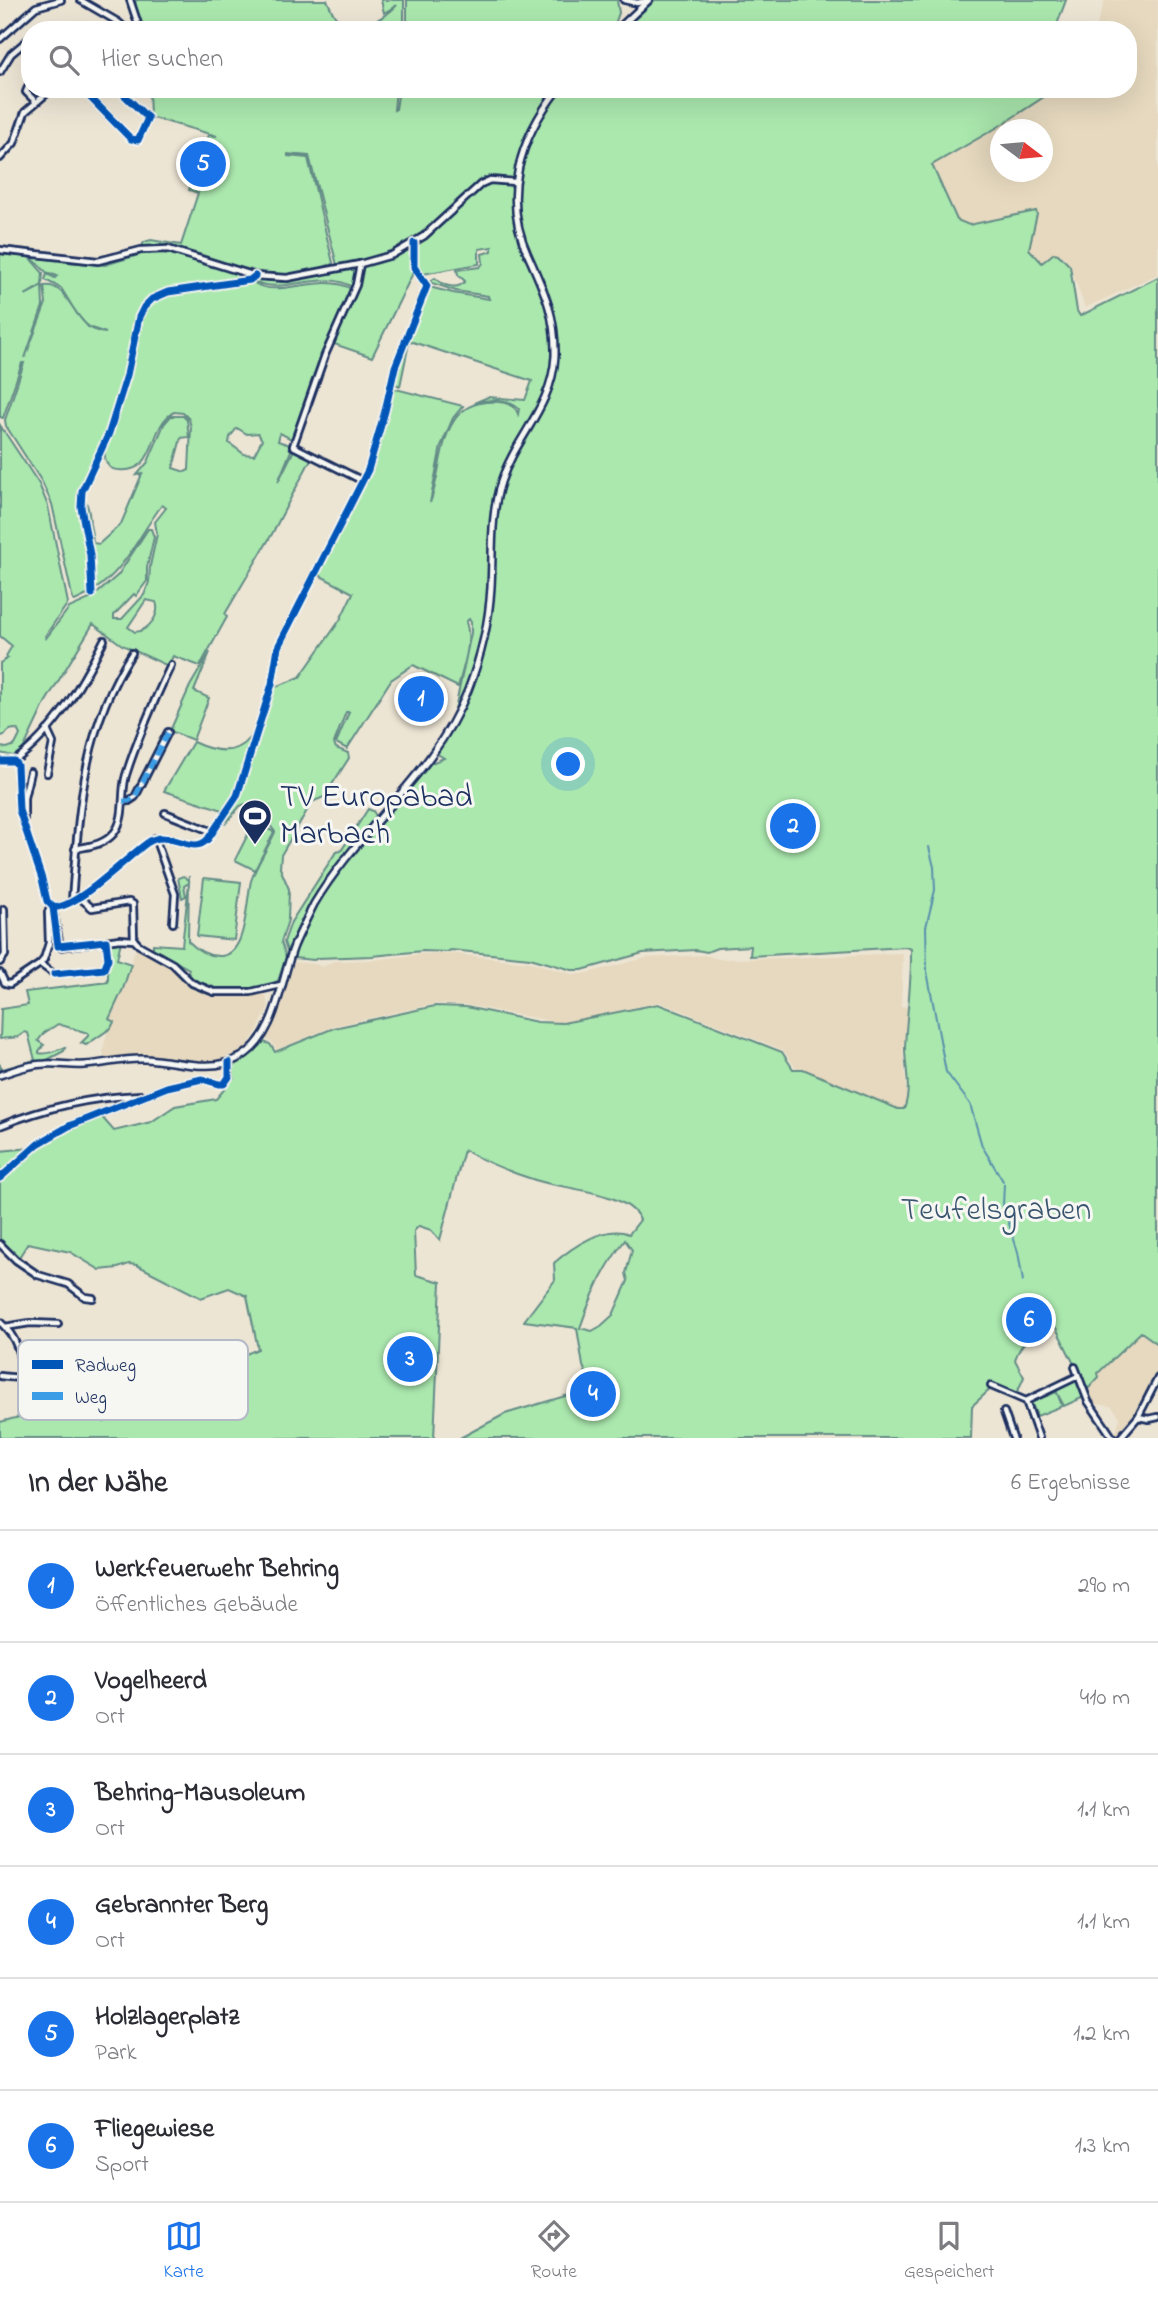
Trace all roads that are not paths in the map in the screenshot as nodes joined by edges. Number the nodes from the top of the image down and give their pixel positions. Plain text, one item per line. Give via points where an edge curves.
1 (61, 0) edge
2 (80, 0) edge
3 (130, 0) edge
4 (624, 0) edge
5 (648, 1) edge
6 (634, 13) junction
7 (116, 21) edge
8 (138, 21) edge
9 (626, 21) edge
10 (0, 39) edge
11 (21, 46) edge
12 (0, 72) edge
13 (32, 98) edge
14 (41, 98) edge
15 (91, 98) edge
16 (127, 98) edge
17 (552, 98) edge
18 (36, 102) junction
19 (0, 158) edge
20 (515, 183) junction
21 (414, 243) junction
22 (0, 250) edge
23 (360, 264) junction
24 (255, 275) junction
25 (363, 481) junction
26 (92, 594) dead end
27 (104, 640) dead end
28 (132, 653) dead end
29 (171, 665) dead end
30 (47, 730) junction
31 (168, 732) dead end
32 (0, 761) edge
33 (14, 761) junction
34 (30, 772) dead end
35 (47, 773) dead end
36 (123, 801) junction
37 (165, 813) dead end
38 (23, 820) junction
39 (215, 830) junction
40 (155, 838) junction
41 (75, 849) junction
42 (79, 898) junction
43 (72, 900) junction
44 (52, 907) junction
45 (4, 909) dead end
46 (173, 923) dead end
47 (134, 940) junction
48 (106, 941) junction
49 (0, 962) edge
50 (40, 964) junction
51 (0, 973) edge
52 (281, 985) junction
53 (229, 1062) junction
54 (0, 1075) edge
55 (142, 1095) junction
56 (0, 1126) edge
57 (0, 1178) edge
58 (0, 1244) edge
59 (93, 1298) dead end
60 (0, 1322) edge
61 (58, 1324) dead end
62 (5, 1327) junction
63 (18, 1349) edge
64 (1074, 1367) dead end
65 (0, 1376) edge
66 (18, 1376) edge
67 (1078, 1376) junction
68 (1158, 1378) edge
69 (991, 1386) dead end
70 (1026, 1401) junction
71 (1004, 1412) dead end
72 (1138, 1417) junction
73 (1158, 1417) edge
74 (1013, 1438) edge
75 (1039, 1438) edge
76 (1113, 1438) edge
77 (1120, 1438) edge

1 - 10 street via 36,7
2 - 7 street
3 - 8 street
4 - 5 street
4 - 6 street
5 - 6 main road
6 - 9 main road
11 - 12 street
13 - 18 street
14 - 18 street
15 - 16 street via 138,140 148,118
17 - 20 main road via 526,139
18 - 19 street via 23,116 12,146
20 - 21 street via 490,180 481,184
20 - 52 main road via 515,211 552,310 555,343 543,404 513,454 498,492 487,626 468,691 443,739 319,897 294,946
21 - 23 street
21 - 25 street via 414,267 427,286 401,347
22 - 24 street via 98,261 141,250 168,249
23 - 24 street via 287,278
23 - 25 street via 356,285 329,343 293,446
24 - 26 street via 250,280 168,292 144,307 109,433 82,491 80,507
25 - 39 street via 278,648 272,684 237,796
27 - 30 street
28 - 41 street via 92,747
29 - 36 street via 125,776
30 - 33 street
30 - 35 street via 53,743
31 - 36 street via 135,797
32 - 33 street
33 - 38 street
34 - 38 street
36 - 41 street via 119,823 110,837
37 - 39 street
38 - 44 street
39 - 40 street via 203,845 196,846
40 - 42 street
40 - 46 street via 175,894
41 - 43 street
42 - 43 street
42 - 47 street via 92,908 133,904
43 - 44 street via 64,907
44 - 48 street via 58,946
44 - 50 street via 48,912 48,950
45 - 49 street via 5,955
47 - 48 street
47 - 52 street via 173,964 192,983 214,992 251,992
48 - 50 street via 104,969 54,974
50 - 51 street via 10,984
52 - 53 main road via 261,1037 248,1052
53 - 54 main road via 207,1066 140,1059 43,1064
53 - 55 street via 225,1084 202,1079
55 - 56 street via 72,1103
55 - 57 street via 54,1133
58 - 59 street via 38,1275
60 - 62 street
61 - 62 street
62 - 63 street
64 - 67 street
65 - 66 street
67 - 70 street
67 - 76 street via 1088,1401
68 - 72 street
69 - 70 street
70 - 75 street
71 - 74 street
72 - 73 street
72 - 77 street

